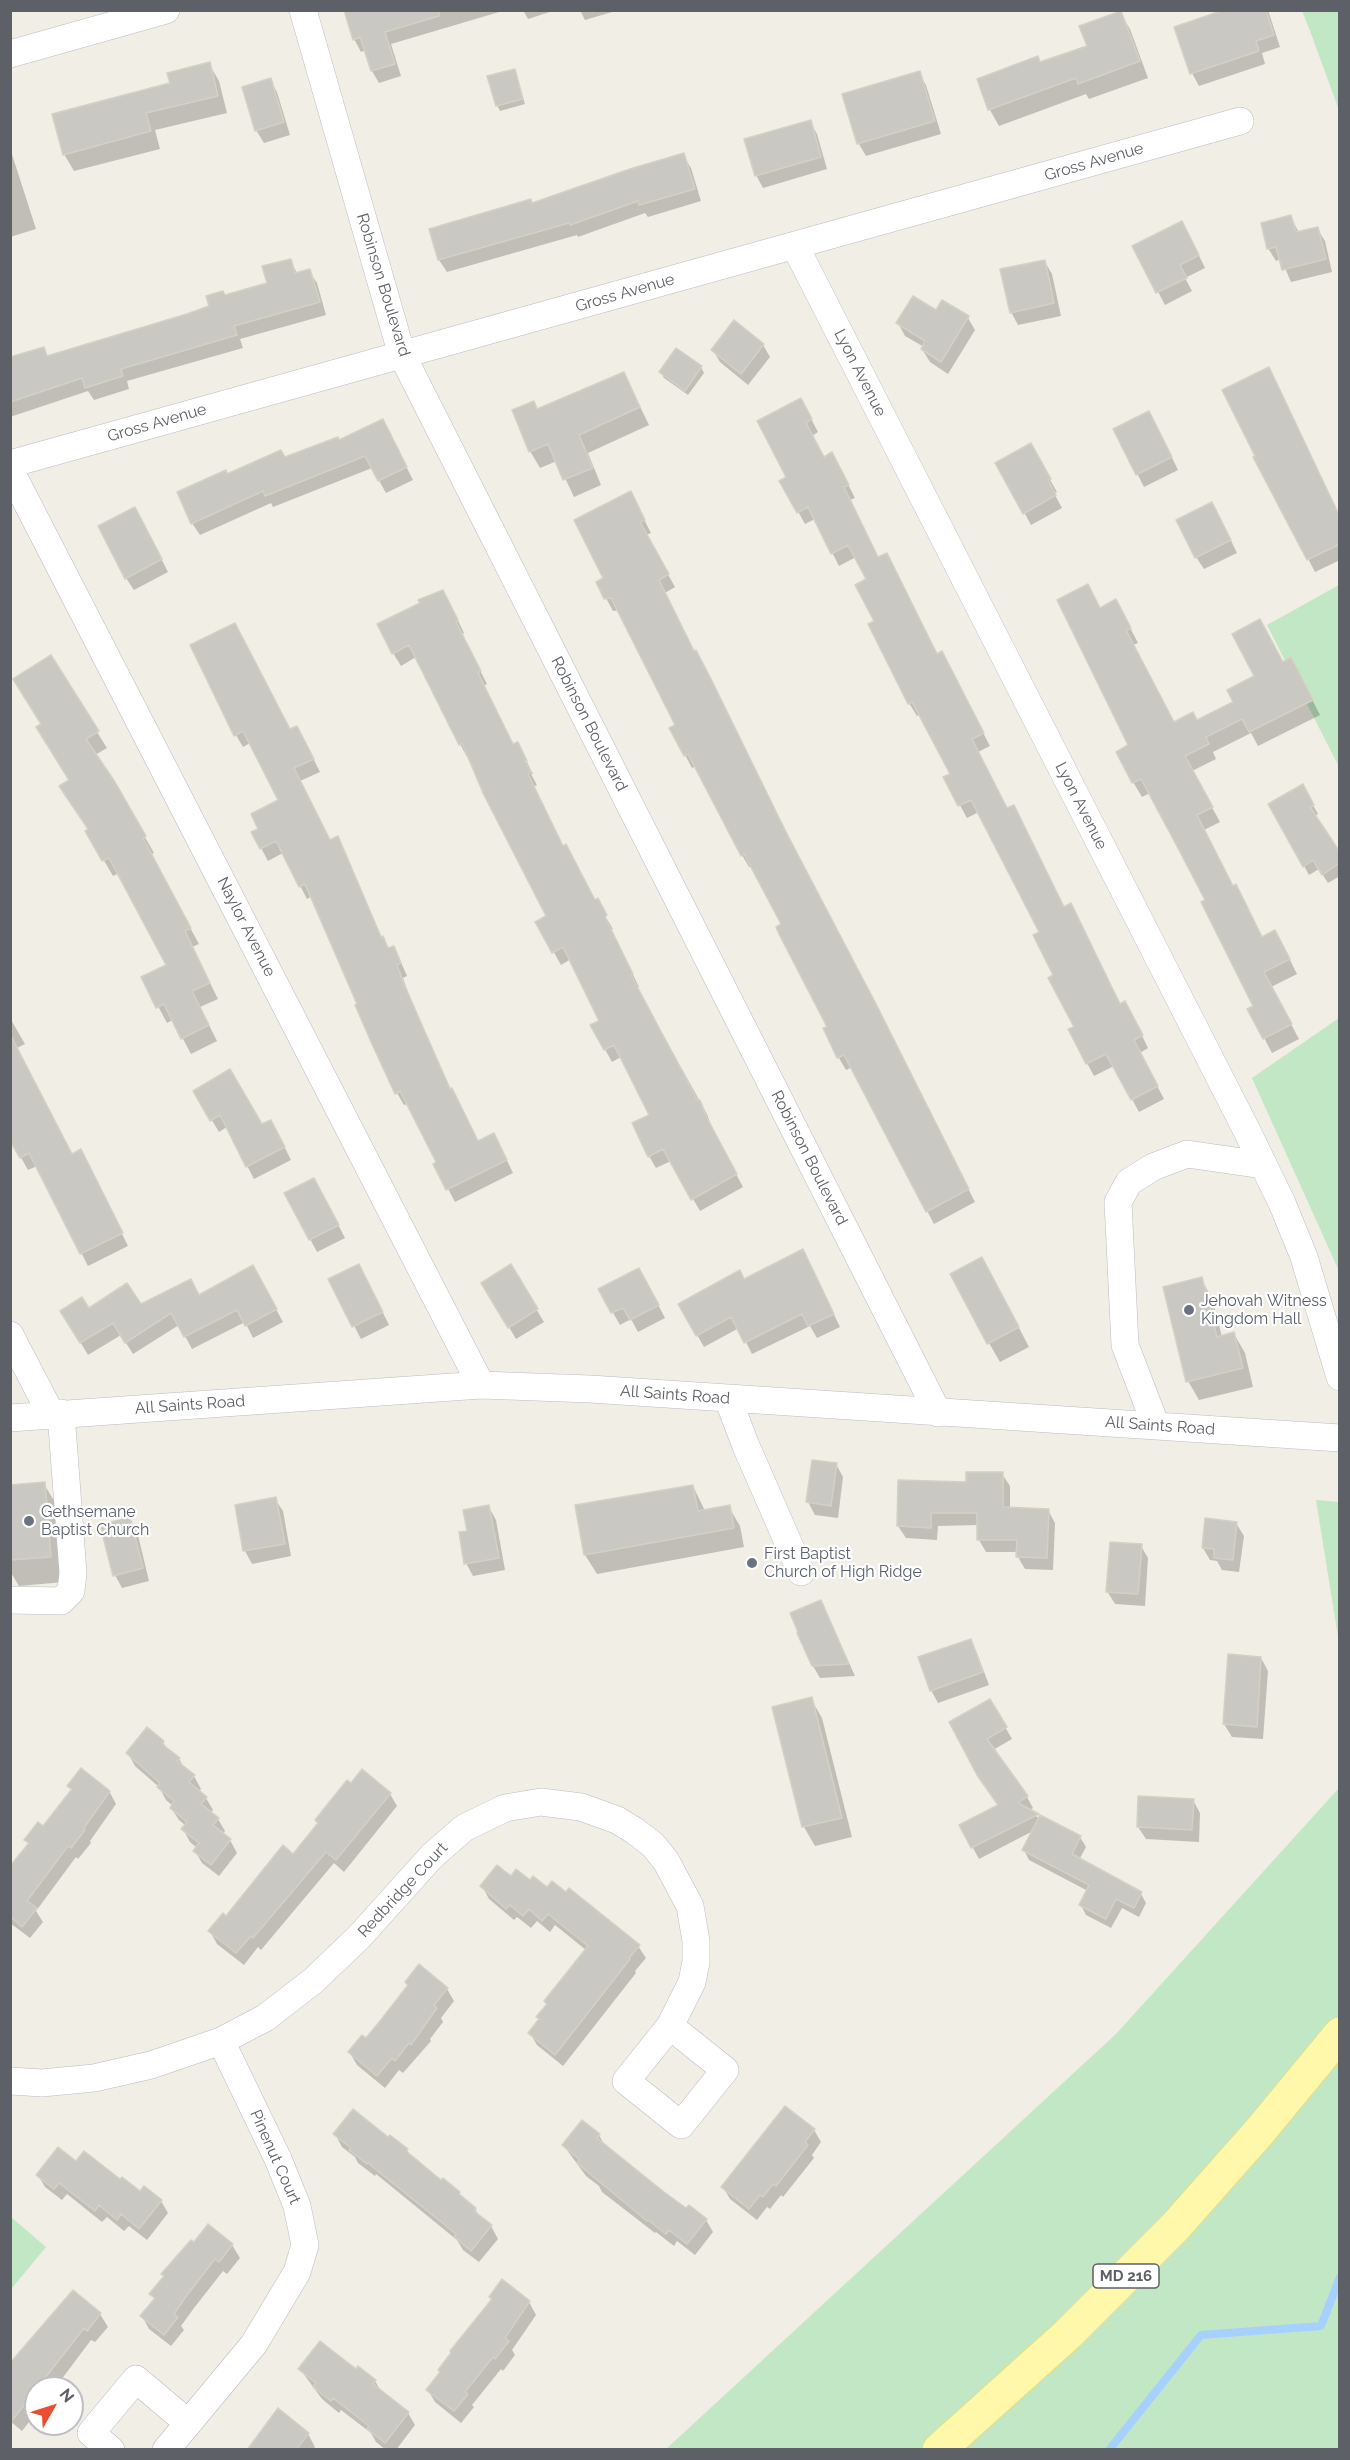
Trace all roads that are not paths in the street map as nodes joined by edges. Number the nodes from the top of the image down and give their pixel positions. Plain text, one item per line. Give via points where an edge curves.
1 (166, 10) edge
2 (303, 10) edge
3 (10, 54) edge
4 (1240, 121) dead end
5 (795, 246) junction
6 (402, 355) junction
7 (10, 464) edge
8 (10, 470) edge
9 (1263, 1165) junction
10 (10, 1335) edge
11 (1340, 1377) edge
12 (481, 1385) junction
13 (728, 1399) junction
14 (938, 1413) junction
15 (56, 1414) junction
16 (10, 1418) edge
17 (1156, 1426) junction
18 (1340, 1438) edge
19 (801, 1572) dead end
20 (10, 1600) edge
21 (670, 2026) dead end
22 (1340, 2034) edge
23 (221, 2041) junction
24 (10, 2081) edge
25 (188, 2423) junction
26 (111, 2450) edge
27 (166, 2450) edge
28 (939, 2450) edge

1 - 3 street
2 - 6 street, Robinson Boulevard
4 - 5 street, Gross Avenue
5 - 6 street, Gross Avenue
5 - 9 street, Lyon Avenue
6 - 7 street, Gross Avenue
6 - 14 street, Robinson Boulevard
8 - 12 street, Naylor Avenue
9 - 11 street, Lyon Avenue via 1304,1257
9 - 17 street via 1187,1154 1153,1167 1129,1182 1118,1202 1125,1345
10 - 15 street
12 - 13 street, All Saints Road
12 - 15 street, All Saints Road
13 - 14 street, All Saints Road
13 - 19 street
14 - 17 street, All Saints Road
15 - 16 street, All Saints Road
15 - 20 street via 73,1573 71,1591 61,1601
17 - 18 street, All Saints Road
21 - 23 street, Redbridge Court via 692,1982 696,1962 690,1906 678,1879 653,1845 616,1820 582,1807 541,1802 505,1808 464,1828 432,1856 313,1981 265,2018
22 - 28 main road, MD 216 via 1175,2227 1068,2334
23 - 24 street, Redbridge Court via 151,2065 94,2078 42,2083
23 - 25 street, Pinenut Court via 282,2168 297,2206 305,2245 297,2272 254,2344
25 - 26 street via 136,2379 91,2433
25 - 27 street, Pinenut Court

